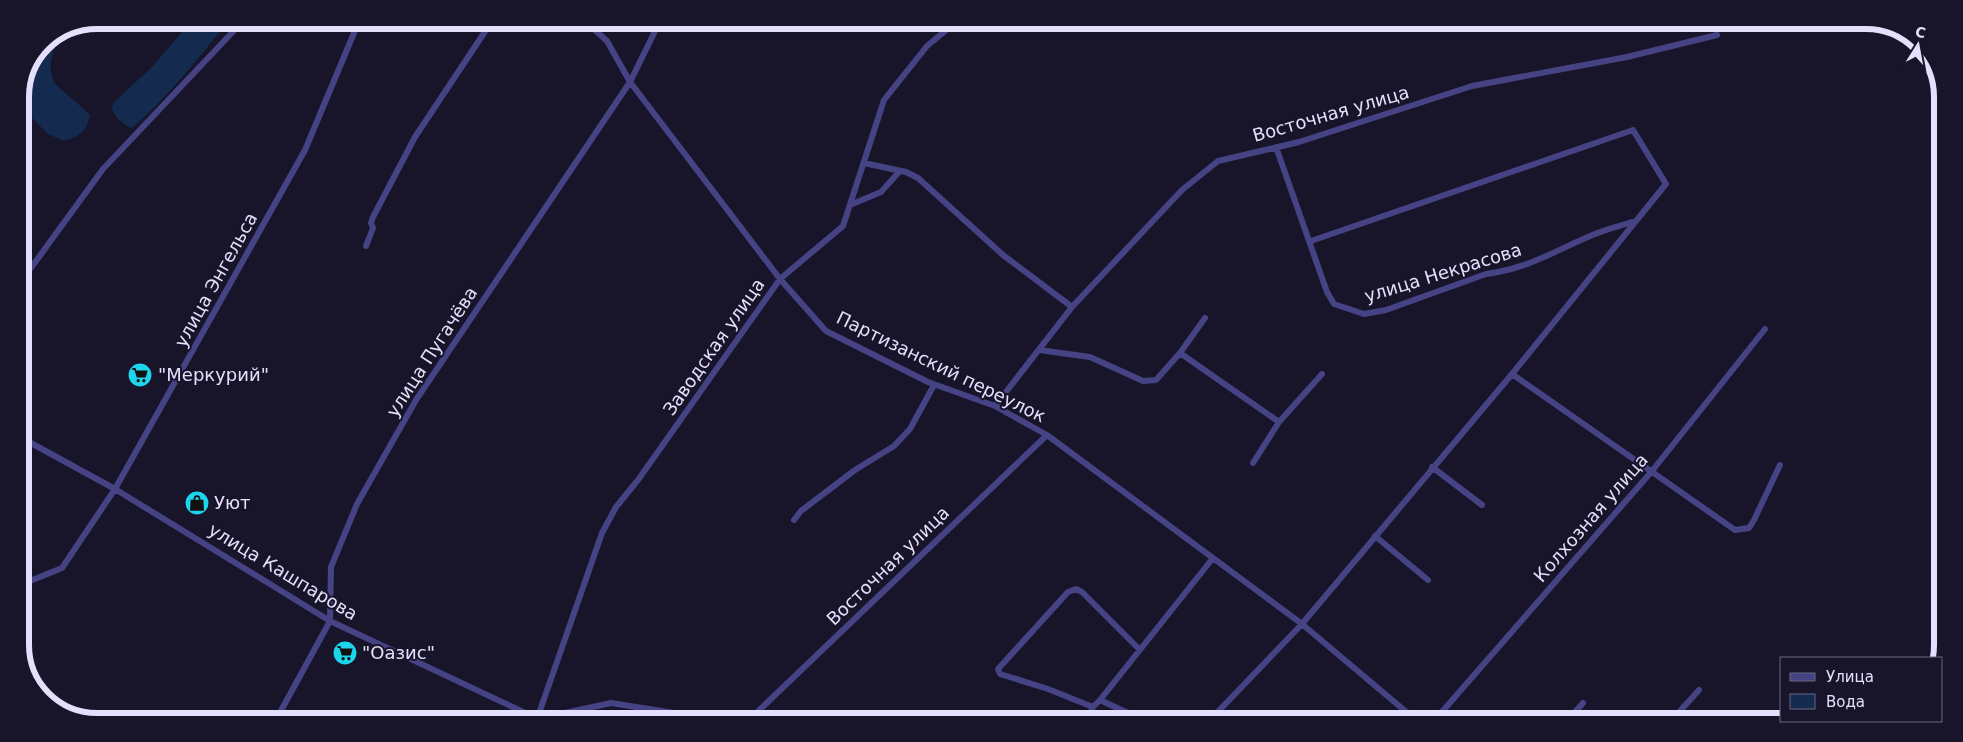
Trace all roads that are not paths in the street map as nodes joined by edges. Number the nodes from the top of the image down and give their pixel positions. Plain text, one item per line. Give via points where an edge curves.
1 (235, 29) edge
2 (356, 29) edge
3 (487, 29) edge
4 (594, 29) edge
5 (656, 29) edge
6 (948, 29) edge
7 (1717, 34) dead end
8 (630, 82) junction
9 (1276, 147) junction
10 (864, 163) junction
11 (899, 172) junction
12 (850, 205) junction
13 (1633, 222) junction
14 (1311, 241) junction
15 (366, 246) dead end
16 (29, 271) edge
17 (780, 279) junction
18 (1072, 307) junction
19 (1205, 318) dead end
20 (1765, 330) dead end
21 (1039, 350) junction
22 (1180, 354) junction
23 (1322, 374) dead end
24 (1512, 374) junction
25 (934, 384) junction
26 (995, 406) junction
27 (1279, 422) junction
28 (1047, 435) junction
29 (29, 442) edge
30 (1254, 464) dead end
31 (1780, 465) dead end
32 (1432, 467) junction
33 (1652, 470) junction
34 (115, 489) junction
35 (1482, 505) dead end
36 (794, 520) dead end
37 (1375, 536) junction
38 (1214, 558) junction
39 (1428, 580) dead end
40 (29, 582) edge
41 (330, 621) junction
42 (1302, 624) junction
43 (1139, 649) junction
44 (1699, 690) dead end
45 (1100, 700) junction
46 (1583, 702) dead end
47 (1092, 707) junction
48 (280, 713) edge
49 (524, 713) edge
50 (539, 713) edge
51 (567, 713) edge
52 (672, 713) edge
53 (756, 713) edge
54 (1089, 713) edge
55 (1128, 713) edge
56 (1217, 713) edge
57 (1408, 713) edge
58 (1441, 713) edge
59 (1574, 713) edge
60 (1678, 713) edge

1 - 16 street via 103,168
2 - 34 street, улица Энгельса via 305,150
3 - 15 street via 406,152 373,217 373,228
4 - 8 street, Партизанский переулок via 608,41
5 - 8 street, улица Пугачёва
6 - 10 street, Заводская улица via 927,46 884,100
7 - 9 street, Восточная улица via 1627,57 1472,86
8 - 17 street, Партизанский переулок
8 - 41 street, улица Пугачёва via 416,400 357,504 330,567
9 - 14 street, улица Некрасова
9 - 18 street, Восточная улица via 1218,161 1182,190
10 - 11 street
10 - 12 street, Заводская улица
11 - 12 street via 882,192
11 - 18 street via 918,178 1002,255
12 - 17 street, Заводская улица via 843,226
13 - 14 street, улица Некрасова via 1596,233 1552,256 1486,274 1386,310 1364,314 1334,304
13 - 14 street via 1666,184 1633,130
13 - 24 street
17 - 25 street, Партизанский переулок via 826,331
17 - 50 street, Заводская улица via 616,507 602,533
18 - 21 street, Восточная улица
19 - 22 street
20 - 33 street, Колхозная улица
21 - 22 street via 1090,357 1143,381 1156,380
21 - 26 street, Восточная улица
22 - 27 street
23 - 27 street
24 - 32 street
24 - 33 street
25 - 26 street, Партизанский переулок
25 - 36 street via 910,429 894,446 855,470 801,511
26 - 28 street, Партизанский переулок
27 - 30 street
28 - 38 street, Партизанский переулок
28 - 53 street, Восточная улица
29 - 34 street, улица Кашпарова
31 - 33 street via 1754,520 1749,528 1741,530 1720,521
32 - 35 street
32 - 37 street
33 - 58 street, Колхозная улица
34 - 40 street, улица Энгельса via 62,568
34 - 41 street, улица Кашпарова
37 - 39 street
37 - 42 street
38 - 42 street, Партизанский переулок
38 - 43 street
41 - 48 street, улица Пугачёва
41 - 49 street, улица Кашпарова
42 - 56 street
42 - 57 street, Партизанский переулок
43 - 45 street
43 - 47 street via 1076,589 1068,592 998,668 1000,674
44 - 60 street
45 - 47 street
45 - 55 street
46 - 59 street
47 - 54 street
51 - 52 street via 611,704

